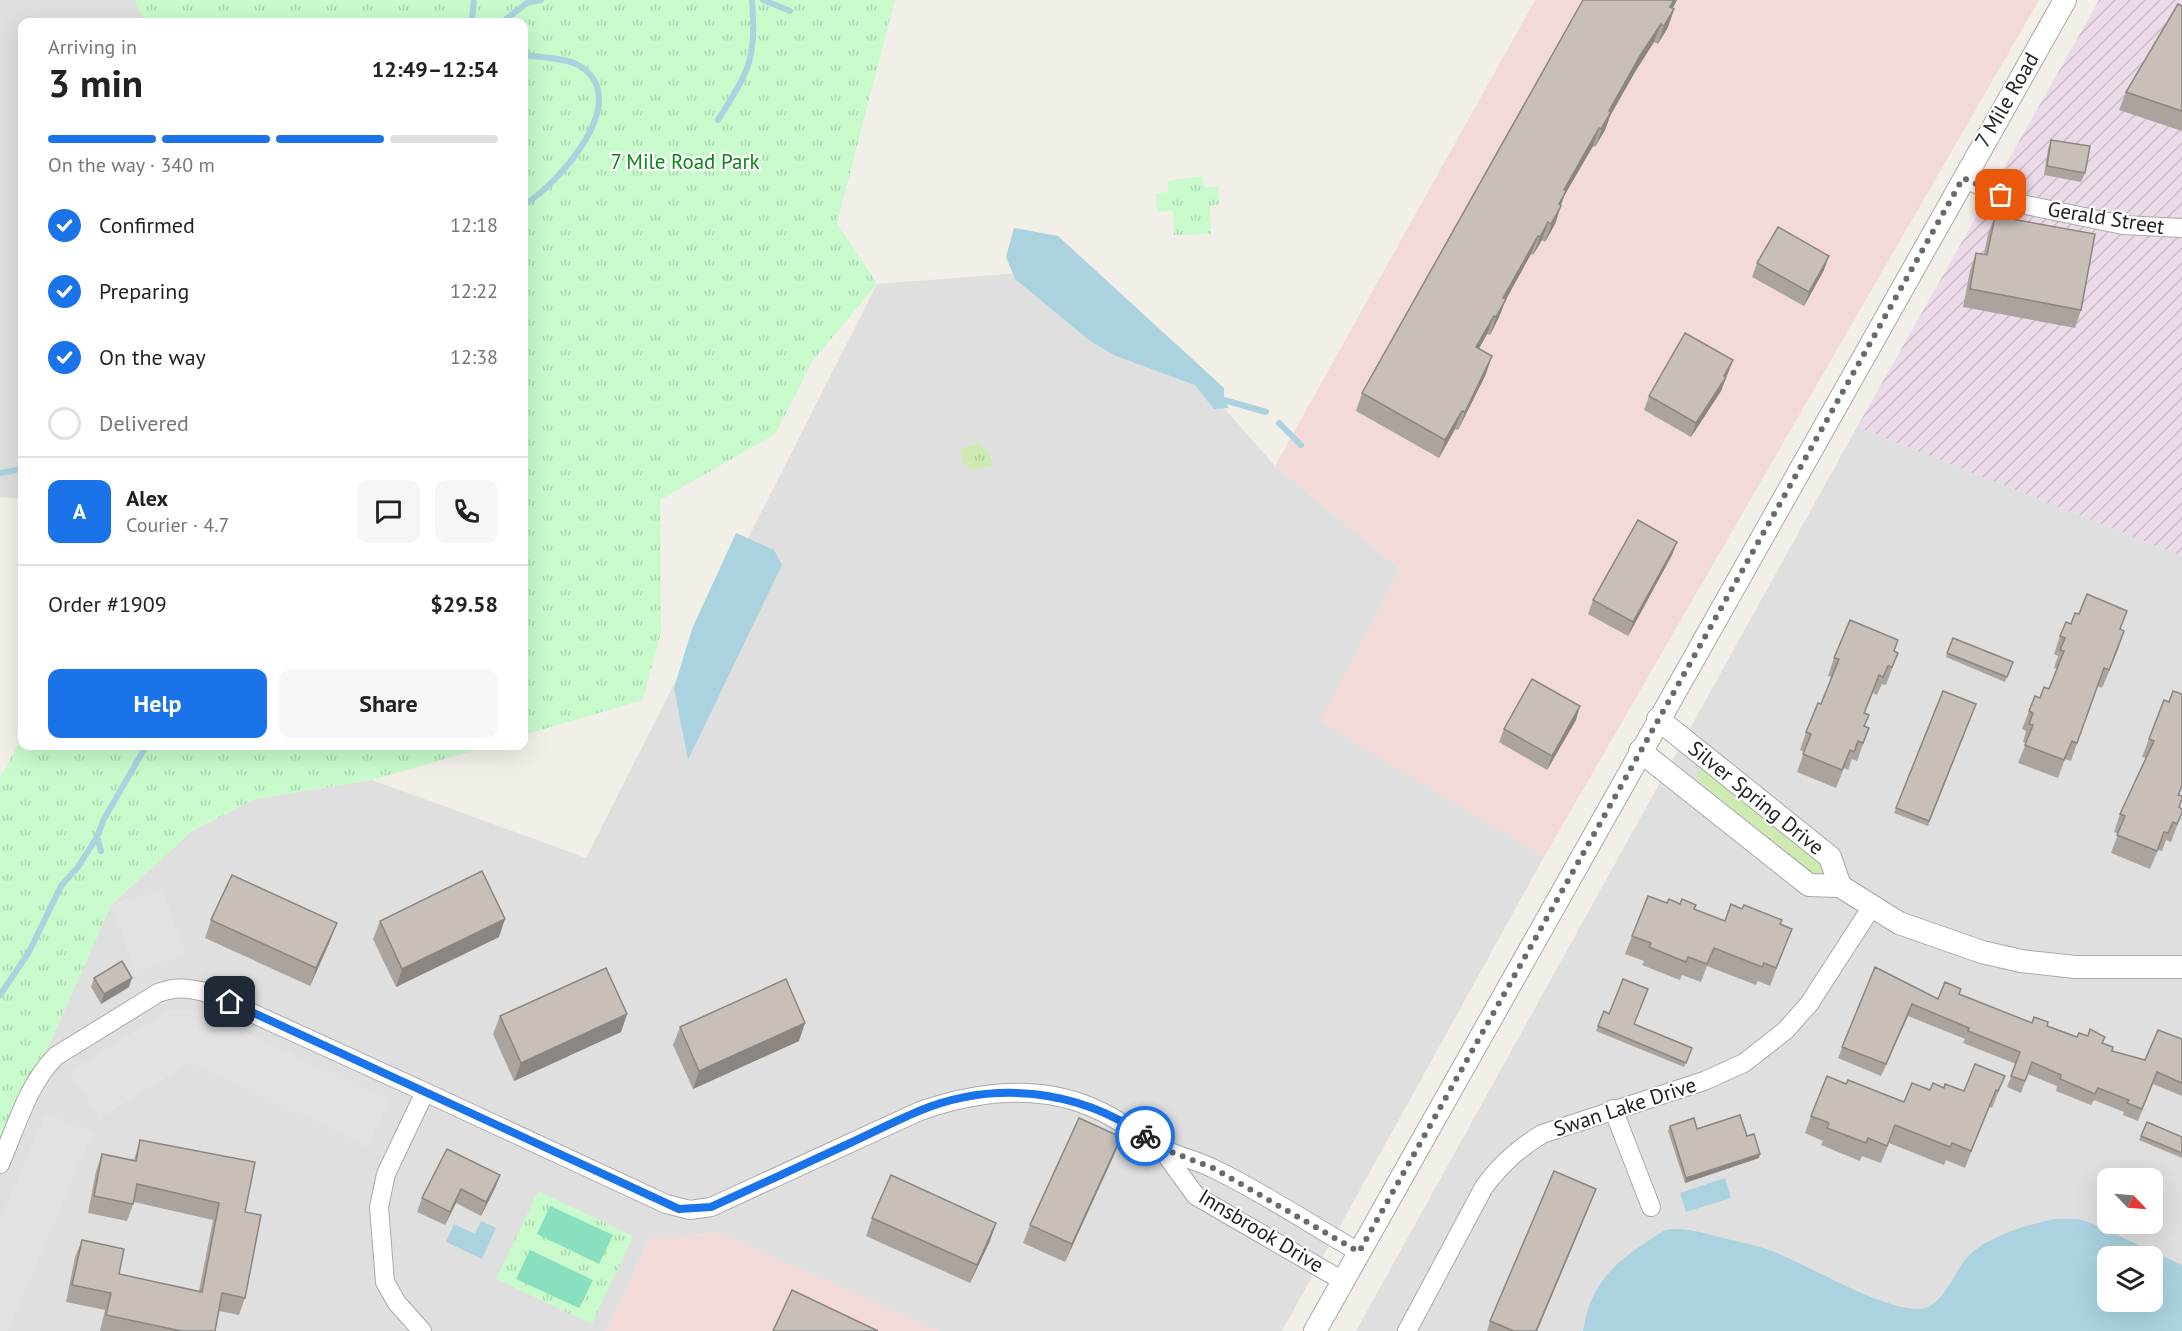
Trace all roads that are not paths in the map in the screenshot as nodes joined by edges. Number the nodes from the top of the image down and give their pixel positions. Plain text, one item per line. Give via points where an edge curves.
1 (2065, 0) edge
2 (1963, 178) junction
3 (2182, 228) edge
4 (1658, 719) junction
5 (1640, 751) junction
6 (1839, 886) junction
7 (1871, 908) junction
8 (2182, 967) edge
9 (424, 1092) junction
10 (1613, 1109) junction
11 (1161, 1148) junction
12 (0, 1164) edge
13 (1651, 1207) dead end
14 (1359, 1252) junction
15 (1343, 1281) junction
16 (422, 1331) edge
17 (1315, 1331) edge
18 (1407, 1331) edge

1 - 2 street, 7 Mile Road
2 - 3 street, Gerald Street via 2020,204 2123,225
2 - 4 street, 7 Mile Road
4 - 5 street, 7 Mile Road
4 - 6 street, Silver Spring Drive via 1830,857
5 - 6 street, Silver Spring Drive via 1809,885
5 - 14 street, 7 Mile Road
6 - 7 street
7 - 8 street via 1932,935 2021,961 2075,967
7 - 10 street, Swan Lake Drive via 1809,1004 1759,1053 1704,1081
9 - 11 street, Innsbrook Drive via 666,1204 690,1210 711,1207 920,1111 977,1095 1036,1093 1082,1104 1135,1129
9 - 12 street, Innsbrook Drive via 208,993 188,987 172,988 103,1025 42,1070
9 - 16 street via 386,1174 379,1207 385,1282 397,1303
10 - 13 street
10 - 18 street, Swan Lake Drive via 1542,1134 1500,1166 1484,1187
11 - 14 street, Innsbrook Drive via 1213,1168
11 - 15 street, Innsbrook Drive via 1196,1196
14 - 15 street, 7 Mile Road
15 - 17 street, 7 Mile Road

